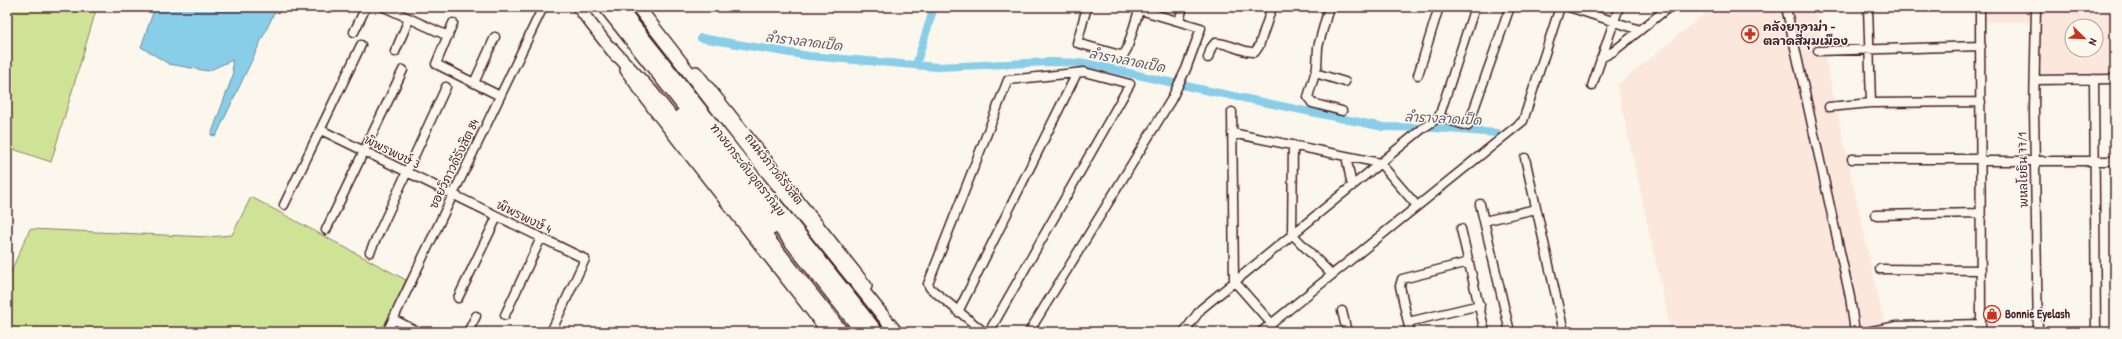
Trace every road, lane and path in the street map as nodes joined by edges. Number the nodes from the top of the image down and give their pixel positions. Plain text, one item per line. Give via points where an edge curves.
1 (366, 7) edge
2 (384, 7) edge
3 (543, 7) edge
4 (578, 7) edge
5 (596, 7) edge
6 (605, 7) edge
7 (619, 7) edge
8 (627, 7) edge
9 (638, 7) edge
10 (643, 7) edge
11 (1087, 7) edge
12 (1183, 7) edge
13 (1272, 7) edge
14 (1330, 7) edge
15 (1439, 7) edge
16 (1475, 7) edge
17 (1510, 7) edge
18 (1560, 7) edge
19 (1569, 7) edge
20 (1619, 7) edge
21 (1669, 7) edge
22 (1868, 7) edge
23 (1980, 7) edge
24 (2036, 7) edge
25 (1140, 9) edge
26 (1786, 9) edge
27 (409, 18) junction
28 (1179, 21) junction
29 (1614, 21) junction
30 (453, 23) dead end
31 (1640, 30) junction
32 (354, 32) dead end
33 (448, 36) junction
34 (495, 37) dead end
35 (361, 45) dead end
36 (1981, 46) junction
37 (611, 48) junction
38 (1870, 48) junction
39 (1818, 51) dead end
40 (395, 52) dead end
41 (1208, 58) dead end
42 (1601, 58) junction
43 (402, 70) dead end
44 (1078, 73) junction
45 (1315, 73) junction
46 (1418, 75) dead end
47 (2094, 79) junction
48 (2115, 79) edge
49 (2035, 80) junction
50 (1344, 82) dead end
51 (474, 83) junction
52 (1592, 86) dead end
53 (446, 87) dead end
54 (500, 96) junction
55 (1981, 102) junction
56 (1870, 103) junction
57 (1829, 107) dead end
58 (1342, 111) dead end
59 (1232, 112) dead end
60 (1438, 117) junction
61 (321, 130) junction
62 (1232, 133) junction
63 (1293, 145) junction
64 (363, 151) junction
65 (1346, 156) junction
66 (1525, 158) dead end
67 (1852, 159) dead end
68 (1980, 160) junction
69 (2035, 161) junction
70 (2095, 161) junction
71 (2115, 161) edge
72 (1380, 162) junction
73 (407, 172) junction
74 (1352, 186) junction
75 (453, 195) junction
76 (1480, 204) dead end
77 (284, 206) dead end
78 (1417, 206) junction
79 (1536, 209) junction
80 (1980, 213) junction
81 (1875, 215) dead end
82 (497, 217) junction
83 (1484, 221) junction
84 (1461, 229) dead end
85 (326, 230) dead end
86 (1292, 234) junction
87 (541, 238) junction
88 (370, 252) dead end
89 (1469, 262) junction
90 (1880, 269) dead end
91 (1980, 270) junction
92 (1332, 275) junction
93 (1234, 281) junction
94 (458, 298) dead end
95 (1480, 305) junction
96 (1342, 311) dead end
97 (958, 312) junction
98 (505, 315) dead end
99 (476, 316) dead end
100 (393, 319) junction
101 (1408, 322) junction
102 (1272, 324) junction
103 (1981, 328) edge
104 (387, 332) edge
105 (418, 332) edge
106 (468, 332) edge
107 (551, 332) edge
108 (828, 332) edge
109 (842, 332) edge
110 (853, 332) edge
111 (862, 332) edge
112 (877, 332) edge
113 (883, 332) edge
114 (896, 332) edge
115 (903, 332) edge
116 (984, 332) edge
117 (989, 332) edge
118 (1029, 332) edge
119 (1184, 332) edge
120 (1261, 332) edge
121 (1346, 332) edge
122 (1410, 332) edge
123 (1485, 332) edge
124 (1510, 332) edge
125 (1564, 332) edge
126 (1855, 332) edge
127 (1866, 332) edge
128 (2038, 332) edge
129 (2096, 332) edge

1 - 32 street
2 - 27 street
3 - 54 street, ซอยวิภาวดีรังสิต 84
4 - 37 main road
5 - 110 highway
6 - 111 highway, ทางยกระดับอุตราภิมุข
7 - 112 highway, ทางยกระดับอุตราภิมุข
8 - 113 highway, ถนนวิภาวดีรังสิต
9 - 114 highway
10 - 115 main road, ถนนวิภาวดีรังสิต
11 - 25 street via 1077,43 1120,55 1127,49
12 - 28 street
13 - 41 street via 1255,52 1215,43
14 - 45 street via 1318,47 1319,59
15 - 46 street
16 - 60 street
17 - 60 street via 1468,126
18 - 78 street via 1523,121
19 - 29 street
20 - 29 street
21 - 31 street
22 - 38 street
23 - 36 street
24 - 49 street, พหลโยธิน 77/1
25 - 28 street
26 - 126 street via 1850,296
27 - 33 street
27 - 40 street
28 - 118 street via 1201,28 1178,86
29 - 31 street
29 - 42 street
30 - 33 street
31 - 42 street
33 - 51 street via 436,64
34 - 51 street
35 - 61 street
36 - 38 street
36 - 55 street
37 - 108 main road via 653,108
37 - 109 highway via 651,92
38 - 39 street
38 - 56 street
42 - 52 street
43 - 64 street
44 - 97 street
44 - 97 street via 1008,80 928,284
44 - 117 street via 1095,74 1130,84
45 - 50 street
45 - 58 street via 1309,90 1310,101
47 - 48 street
47 - 49 street
47 - 70 street
49 - 69 street, พหลโยธิน 77/1
51 - 54 street
53 - 73 street
54 - 75 street, ซอยวิภาวดีรังสิต 84
55 - 56 street
55 - 68 street
56 - 57 street
59 - 62 street
60 - 72 street
61 - 64 street, พิพรพงษ์ 3
61 - 77 street
62 - 63 street
62 - 93 street
63 - 65 street
63 - 86 street
64 - 73 street, พิพรพงษ์ 3
64 - 85 street
65 - 72 street
65 - 74 street
66 - 79 street
67 - 68 street
68 - 69 street
68 - 80 street
69 - 70 street
69 - 128 street, พหลโยธิน 77/1
70 - 71 street
70 - 129 street
72 - 74 street
72 - 78 street
73 - 75 street, พิพรพงษ์ 3
73 - 88 street
74 - 86 street
75 - 82 street, พิพรพงษ์ 4
75 - 100 street, ซอยวิภาวดีรังสิต 84
76 - 83 street
78 - 92 street
79 - 83 street
79 - 125 street
80 - 81 street
80 - 91 street
82 - 87 street, พิพรพงษ์ 4
82 - 94 street
83 - 124 street
84 - 89 street
86 - 92 street
86 - 93 street
87 - 98 street
87 - 107 street, พิพรพงษ์ 4 via 585,259
89 - 95 street
89 - 101 street via 1402,279 1400,286
90 - 91 street
91 - 103 street
92 - 102 street
93 - 102 street
93 - 119 street via 1201,309
95 - 101 street
95 - 123 street
96 - 121 street
97 - 116 street
99 - 106 street
100 - 104 street, ซอยวิภาวดีรังสิต 84
100 - 105 street
101 - 122 street
102 - 120 street
103 - 127 street via 1897,326

